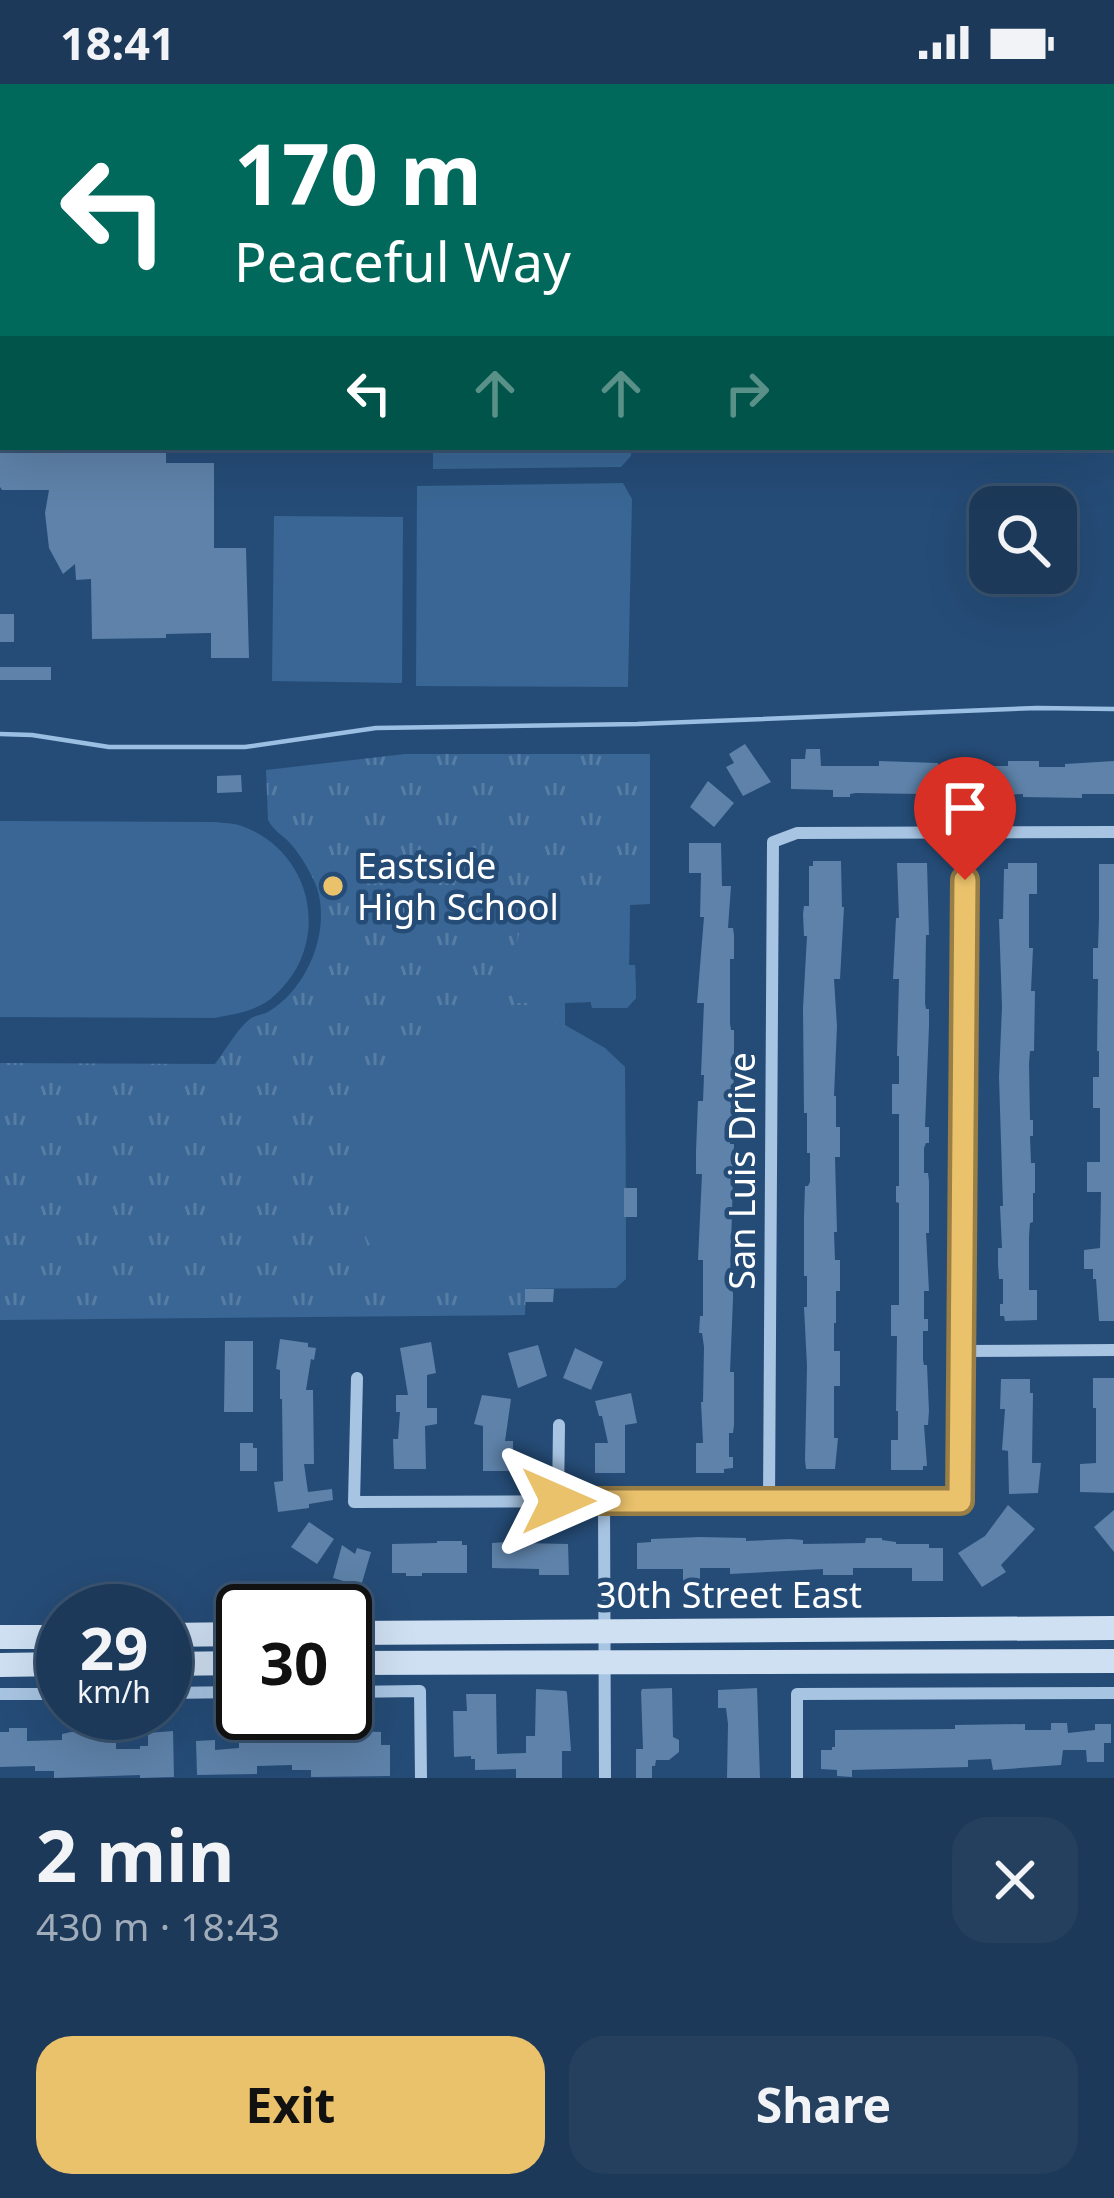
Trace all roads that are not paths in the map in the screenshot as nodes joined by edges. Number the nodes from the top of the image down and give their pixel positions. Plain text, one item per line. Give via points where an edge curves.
1 (1114, 832) edge
2 (965, 833) junction
3 (1114, 1350) edge
4 (962, 1351) junction
5 (357, 1378) dead end
6 (559, 1425) dead end
7 (558, 1501) junction
8 (604, 1501) junction
9 (770, 1501) junction
10 (1114, 1628) edge
11 (604, 1630) junction
12 (372, 1633) edge
13 (36, 1636) edge
14 (0, 1637) edge
15 (604, 1661) junction
16 (1114, 1661) edge
17 (372, 1663) edge
18 (36, 1664) edge
19 (0, 1665) edge
20 (372, 1692) edge
21 (1114, 1693) edge
22 (0, 1694) edge
23 (36, 1694) edge
24 (421, 1778) edge
25 (605, 1778) edge
26 (797, 1778) edge

1 - 2 street
2 - 4 street
2 - 9 street, San Luis Drive via 797,833 773,842
3 - 4 street
4 - 9 street via 960,1501
5 - 7 street via 354,1502
6 - 7 street
7 - 8 street
8 - 9 street
8 - 11 street
10 - 11 main road, 30th Street East
11 - 12 main road, 30th Street East
11 - 15 street
13 - 14 main road
15 - 16 main road, 30th Street East
15 - 17 main road, 30th Street East
15 - 25 street
18 - 19 main road
20 - 24 street via 420,1691
21 - 26 street via 797,1694
22 - 23 street

